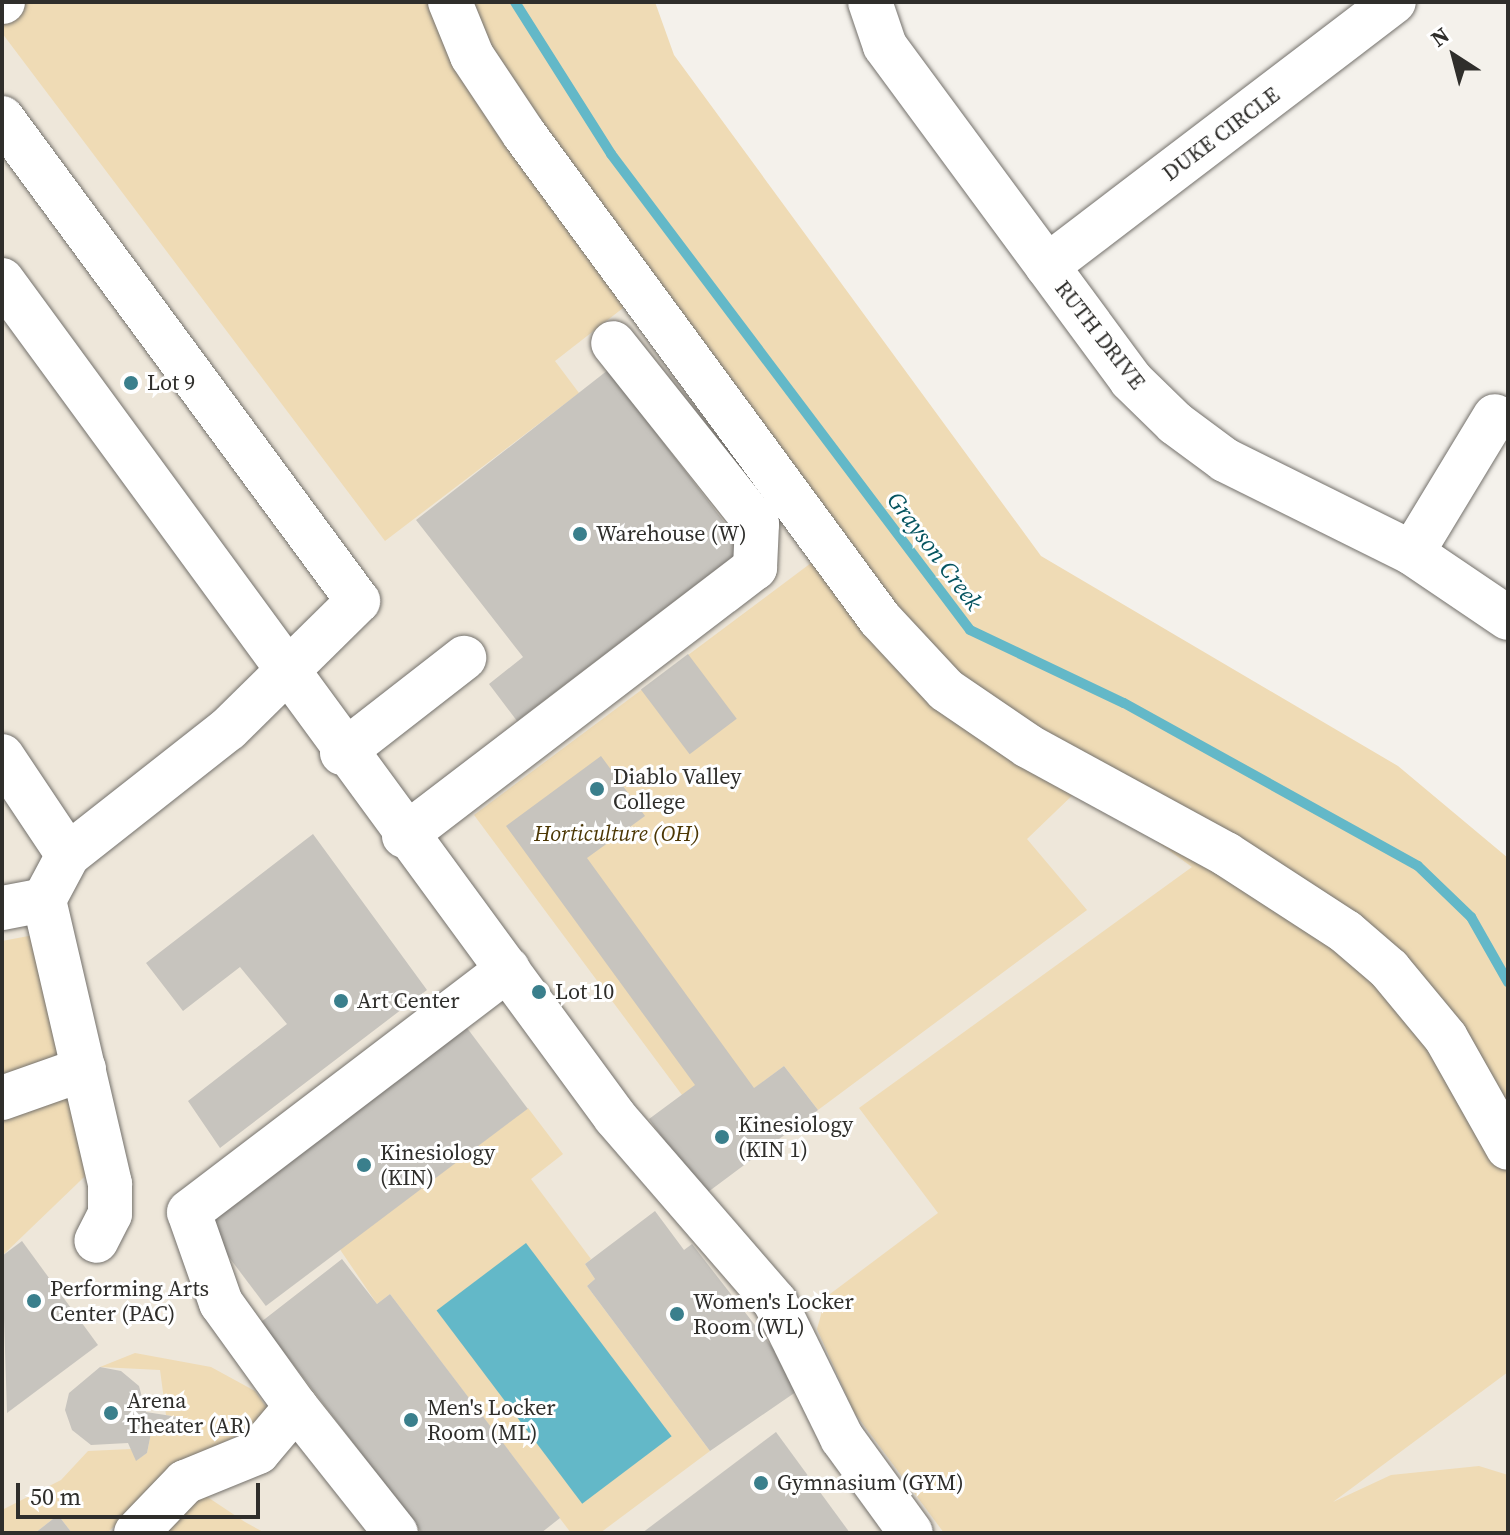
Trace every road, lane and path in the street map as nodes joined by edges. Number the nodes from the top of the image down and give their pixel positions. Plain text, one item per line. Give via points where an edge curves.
1 (450, 2) edge
2 (870, 2) edge
3 (1394, 2) edge
4 (6, 131) edge
5 (1047, 266) junction
6 (2, 280) edge
7 (613, 343) dead end
8 (1495, 416) dead end
9 (1412, 553) junction
10 (1508, 618) edge
11 (464, 658) dead end
12 (292, 671) junction
13 (342, 753) junction
14 (2, 756) edge
15 (404, 836) junction
16 (68, 855) junction
17 (23, 904) edge
18 (508, 969) junction
19 (84, 1069) junction
20 (2, 1098) edge
21 (1508, 1148) edge
22 (96, 1241) dead end
23 (296, 1407) junction
24 (136, 1533) edge
25 (396, 1533) edge
26 (911, 1533) edge

1 - 21 street via 472,56 524,134 880,619 946,690 1028,746 1226,854 1346,932 1389,969 1446,1038
2 - 5 street, RUTH DRIVE via 885,46
3 - 5 street, DUKE CIRCLE
4 - 12 street via 358,601
5 - 9 street, RUTH DRIVE via 1131,380 1175,423 1225,460
6 - 12 street
7 - 15 street via 757,524 755,568
8 - 9 street
9 - 10 street, RUTH DRIVE
11 - 13 street
12 - 13 street
12 - 16 street
13 - 15 street
14 - 16 street
15 - 18 street
16 - 17 street
17 - 19 street
18 - 23 street via 189,1212 221,1303
18 - 26 street via 629,1134 775,1302 842,1438
19 - 20 street
19 - 22 street via 110,1184 110,1214
23 - 24 street via 258,1452 185,1482
23 - 25 street

